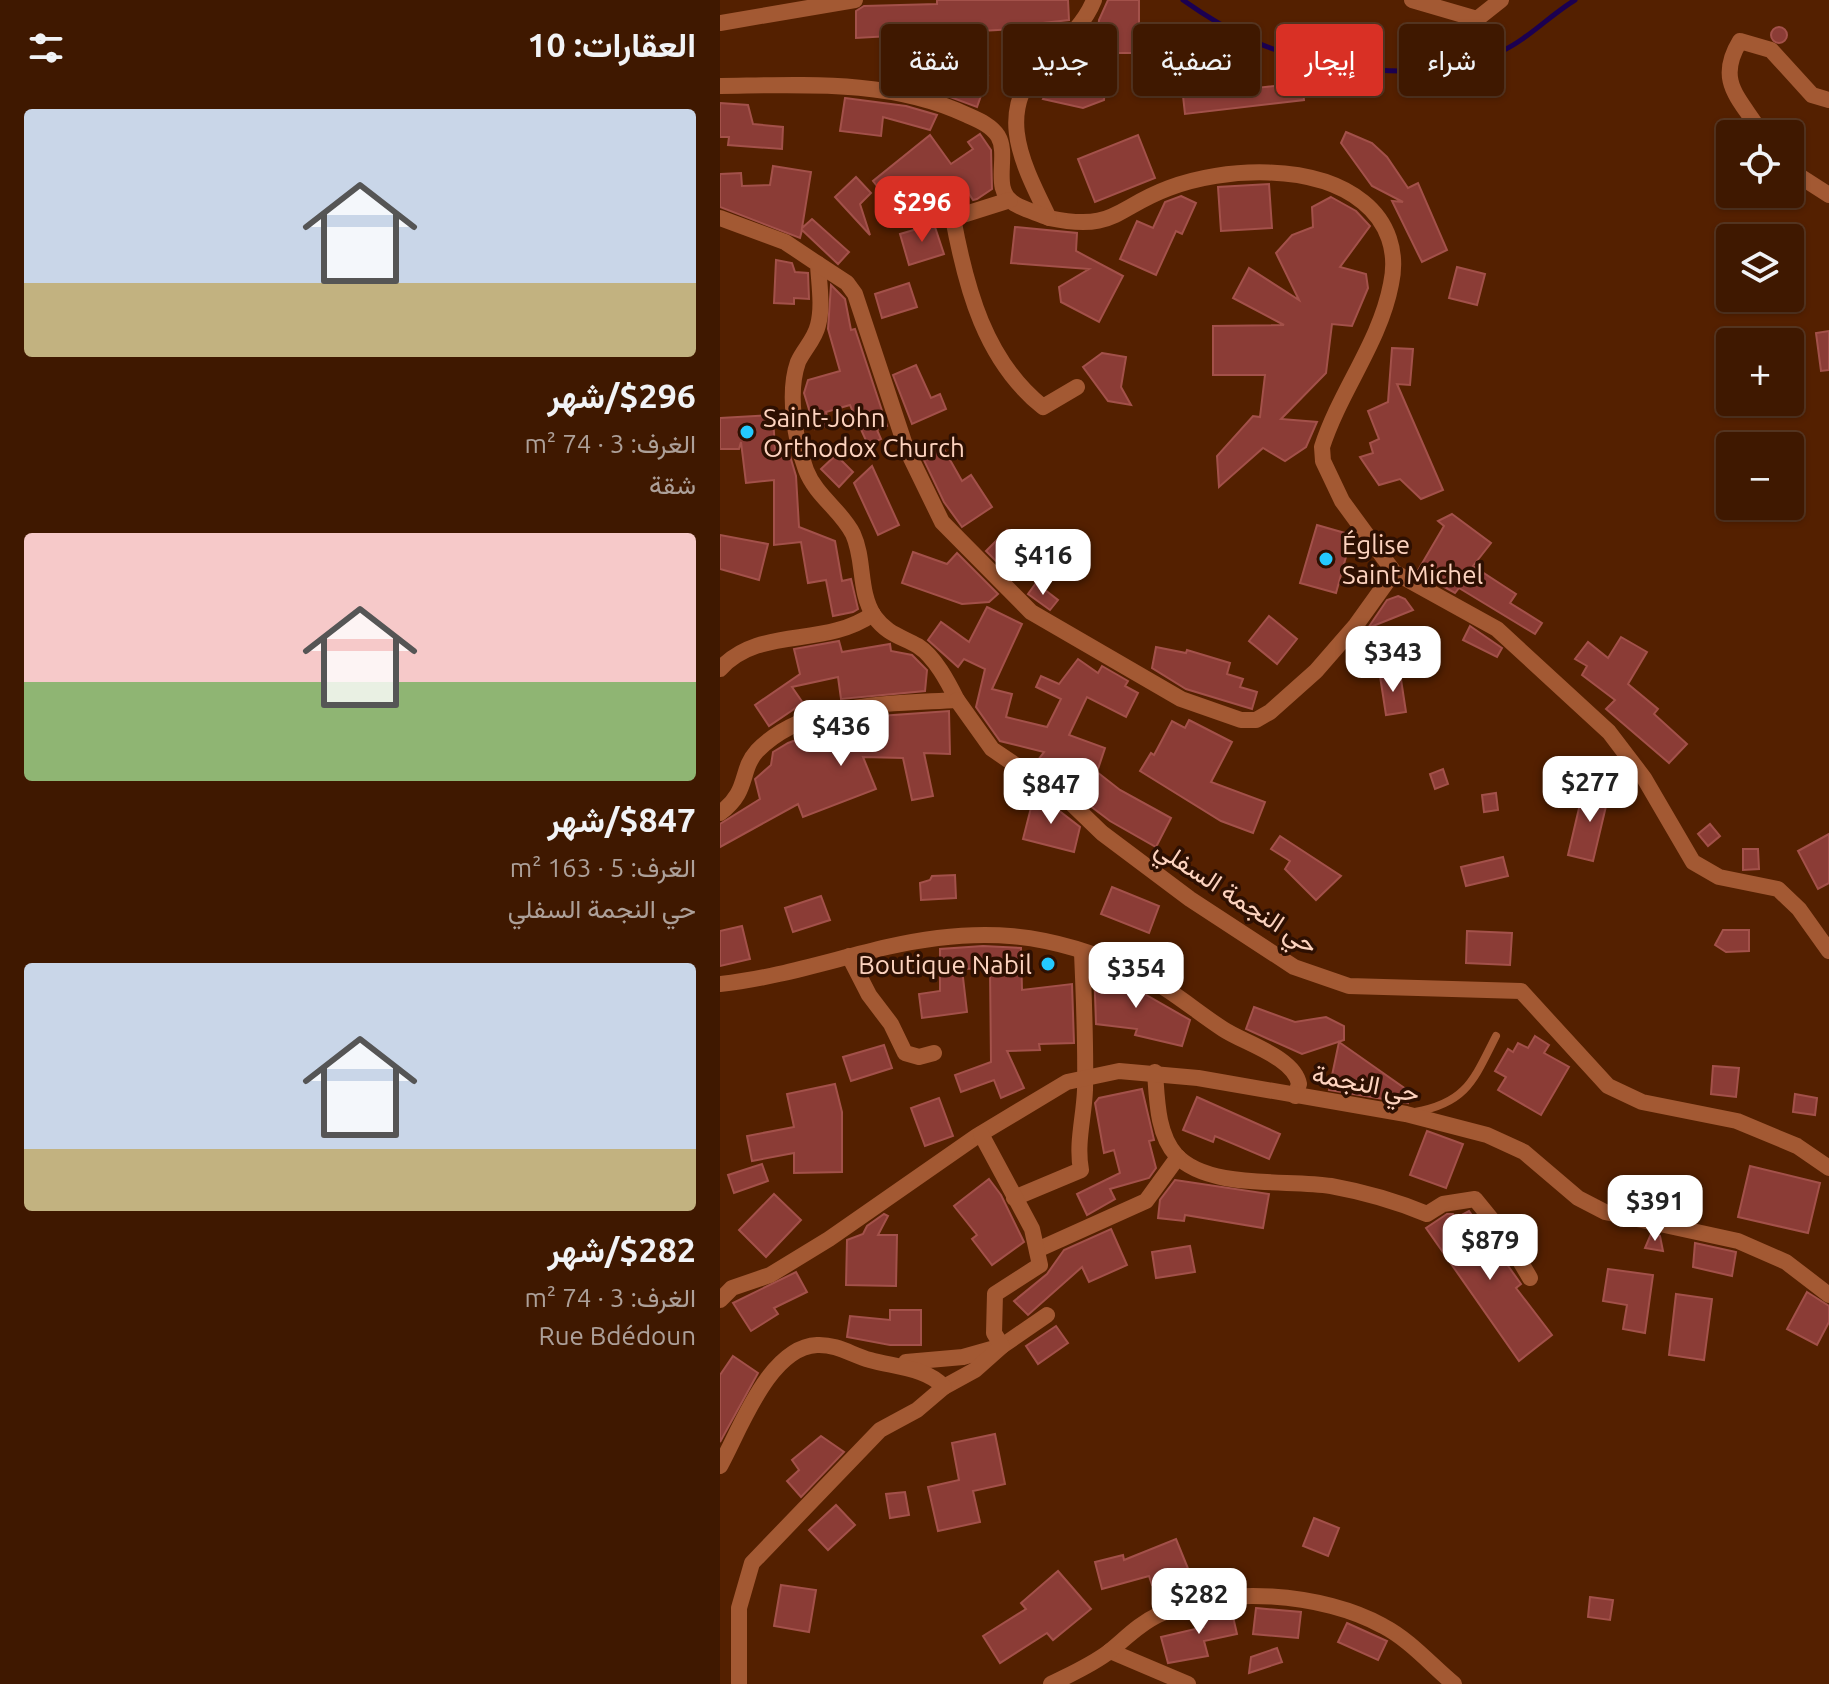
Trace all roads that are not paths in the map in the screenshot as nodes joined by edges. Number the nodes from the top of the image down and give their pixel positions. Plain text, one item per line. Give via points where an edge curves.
1 (855, 0) edge
2 (1094, 0) edge
3 (1412, 0) edge
4 (1501, 0) edge
5 (720, 23) edge
6 (720, 86) edge
7 (1829, 100) edge
8 (1754, 120) edge
9 (1804, 179) edge
10 (1829, 195) edge
11 (1010, 200) junction
12 (720, 218) edge
13 (1049, 218) junction
14 (818, 264) junction
15 (1077, 387) dead end
16 (1394, 572) junction
17 (873, 614) junction
18 (720, 669) edge
19 (957, 700) junction
20 (720, 813) edge
21 (1829, 951) edge
22 (1082, 953) junction
23 (849, 956) junction
24 (720, 984) edge
25 (1496, 1036) dead end
26 (934, 1053) dead end
27 (1155, 1072) junction
28 (1085, 1075) junction
29 (1295, 1096) junction
30 (1406, 1114) junction
31 (981, 1134) junction
32 (1178, 1157) junction
33 (1829, 1168) edge
34 (1014, 1198) junction
35 (1037, 1250) junction
36 (1530, 1278) dead end
37 (724, 1291) edge
38 (1829, 1295) edge
39 (1047, 1315) dead end
40 (1002, 1346) junction
41 (885, 1363) junction
42 (944, 1387) junction
43 (720, 1466) edge
44 (1110, 1651) junction
45 (739, 1684) edge
46 (1051, 1684) edge
47 (1188, 1684) edge
48 (1454, 1684) edge

1 - 5 street
2 - 13 street via 1068,39 1032,72 1017,102 1022,149
3 - 4 street via 1477,19
6 - 11 street via 796,85 925,97 986,124 998,136 1001,182
7 - 8 street via 1812,95 1771,50 1740,41 1726,72
9 - 10 street
11 - 13 street
11 - 15 street via 953,218 964,278 985,334 1024,391 1043,407
12 - 14 street via 785,242
13 - 16 street via 1092,224 1168,188 1235,173 1272,172 1325,183 1374,211 1392,247 1392,283 1322,447 1342,501
14 - 16 street via 855,294 906,448 942,522 1031,612 1181,699 1226,717 1256,720 1316,671
14 - 17 street via 819,321 799,360 794,385 798,436 812,483 842,517 856,543
16 - 21 street via 1497,629 1609,732 1644,778 1693,862 1719,877 1778,889
17 - 18 street via 830,634 755,644
17 - 19 street, حي النجمة السفلي via 893,637 919,647 947,679
19 - 20 street via 822,715 774,734 754,755 737,800
19 - 33 street, حي النجمة السفلي via 992,749 1071,803 1190,899 1294,967 1349,986 1521,991 1608,1086 1642,1102 1737,1121 1797,1146
22 - 23 street, حي النجمة via 997,932 926,939
22 - 28 street
22 - 29 street, حي النجمة via 1135,971 1287,1065 1298,1076
23 - 24 street, حي النجمة
23 - 26 street via 905,1053
25 - 30 lane via 1457,1099
27 - 28 street
27 - 29 street
27 - 32 street via 1163,1129
28 - 31 street
28 - 34 street via 1077,1148 1081,1170
29 - 30 street, حي النجمة
30 - 38 street, حي النجمة via 1506,1142 1578,1198 1605,1212 1716,1233 1764,1250
31 - 34 street
31 - 37 street via 829,1239 770,1275
32 - 35 street via 1146,1201
32 - 36 street via 1207,1172 1257,1182 1330,1186 1397,1201 1427,1214 1443,1204 1475,1199
34 - 35 street
35 - 40 street via 1040,1265 995,1294 994,1333
39 - 40 street
40 - 41 street via 963,1357
40 - 42 street via 975,1370
41 - 42 street via 931,1375
41 - 43 street via 825,1345 797,1352 771,1373
42 - 45 street via 917,1410 880,1430 752,1563 739,1608
44 - 46 street
44 - 47 street
44 - 48 street via 1147,1621 1196,1601 1230,1596 1299,1601 1349,1611 1384,1626

